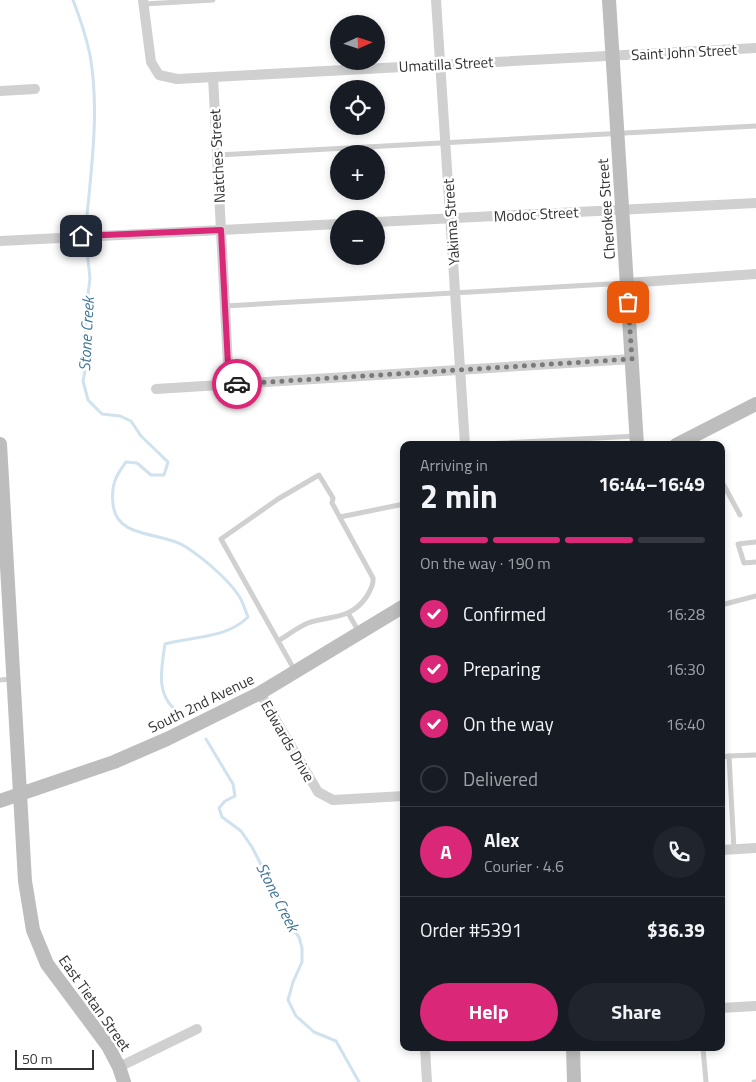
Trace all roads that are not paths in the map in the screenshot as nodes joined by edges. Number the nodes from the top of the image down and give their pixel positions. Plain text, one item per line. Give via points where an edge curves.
1 (213, 0) edge
2 (436, 0) edge
3 (609, 0) edge
4 (143, 2) edge
5 (756, 48) edge
6 (612, 56) junction
7 (440, 64) junction
8 (212, 76) junction
9 (35, 89) dead end
10 (0, 91) edge
11 (756, 126) edge
12 (618, 134) junction
13 (445, 143) junction
14 (217, 155) junction
15 (756, 203) edge
16 (622, 210) junction
17 (450, 218) junction
18 (385, 222) edge
19 (330, 224) edge
20 (221, 230) junction
21 (0, 240) edge
22 (756, 274) edge
23 (627, 283) junction
24 (455, 293) junction
25 (225, 306) junction
26 (632, 359) junction
27 (460, 370) junction
28 (229, 384) junction
29 (156, 389) dead end
30 (756, 404) edge
31 (637, 440) edge
32 (465, 441) edge
33 (603, 441) edge
34 (684, 441) edge
35 (0, 444) edge
36 (725, 487) edge
37 (400, 505) edge
38 (740, 515) dead end
39 (340, 517) junction
40 (756, 542) edge
41 (756, 562) edge
42 (4, 580) edge
43 (756, 596) edge
44 (725, 604) edge
45 (400, 608) edge
46 (348, 613) junction
47 (359, 633) junction
48 (278, 641) junction
49 (295, 672) junction
50 (14, 679) junction
51 (0, 680) edge
52 (260, 693) junction
53 (756, 755) edge
54 (725, 756) edge
55 (729, 756) junction
56 (21, 794) junction
57 (400, 796) edge
58 (0, 801) edge
59 (756, 848) edge
60 (734, 849) junction
61 (725, 850) edge
62 (756, 1006) edge
63 (725, 1008) edge
64 (197, 1029) dead end
65 (426, 1051) edge
66 (573, 1051) edge
67 (702, 1051) edge
68 (119, 1067) junction
69 (124, 1082) edge
70 (427, 1082) edge
71 (574, 1082) edge
72 (706, 1082) edge

1 - 4 lane
2 - 7 street, Yakima Street
3 - 6 main road, Cherokee Street
4 - 8 street, Umatilla Street via 151,62 159,75 177,78
5 - 6 street, Saint John Street
6 - 7 street, Umatilla Street
6 - 12 main road, Cherokee Street
7 - 8 street, Umatilla Street
7 - 13 street, Yakima Street
8 - 14 street, Natches Street
9 - 10 street
11 - 12 lane
12 - 13 lane
12 - 16 main road, Cherokee Street
13 - 14 lane
13 - 17 street, Yakima Street
14 - 20 street, Natches Street
15 - 16 street, Modoc Street
16 - 17 street, Modoc Street
16 - 23 main road, Cherokee Street
17 - 18 street, Modoc Street
17 - 24 street, Yakima Street
19 - 20 street
20 - 21 street
20 - 25 street, Natches Street
22 - 23 street
23 - 24 lane
23 - 26 main road, Cherokee Street
24 - 25 lane
24 - 27 street, Yakima Street
25 - 28 street, Natches Street
26 - 27 street
26 - 31 main road, Cherokee Street
27 - 28 street
27 - 32 street, Yakima Street
28 - 29 street
30 - 34 main road
31 - 33 lane
35 - 42 main road, East Tietan Street
36 - 38 lane
37 - 39 lane
39 - 46 lane via 374,583 361,605
39 - 48 lane via 319,475 278,499 221,540
40 - 41 lane via 738,544 744,563
42 - 50 main road, East Tietan Street
43 - 44 lane
45 - 47 main road, South 2nd Avenue
46 - 47 lane
46 - 48 lane via 308,623
47 - 49 main road, South 2nd Avenue
48 - 49 lane
49 - 52 main road, South 2nd Avenue
50 - 51 lane
50 - 56 main road, East Tietan Street
52 - 56 main road, South 2nd Avenue via 114,762
52 - 57 street, Edwards Drive via 318,792 333,800
53 - 55 lane
54 - 55 lane
55 - 60 lane
56 - 58 main road, South 2nd Avenue
56 - 68 main road, East Tietan Street via 25,881 33,930 47,964 108,1046
59 - 60 street
60 - 61 street
62 - 63 street
64 - 68 street
65 - 70 street
66 - 71 main road
67 - 72 lane
68 - 69 main road, East Tietan Street

